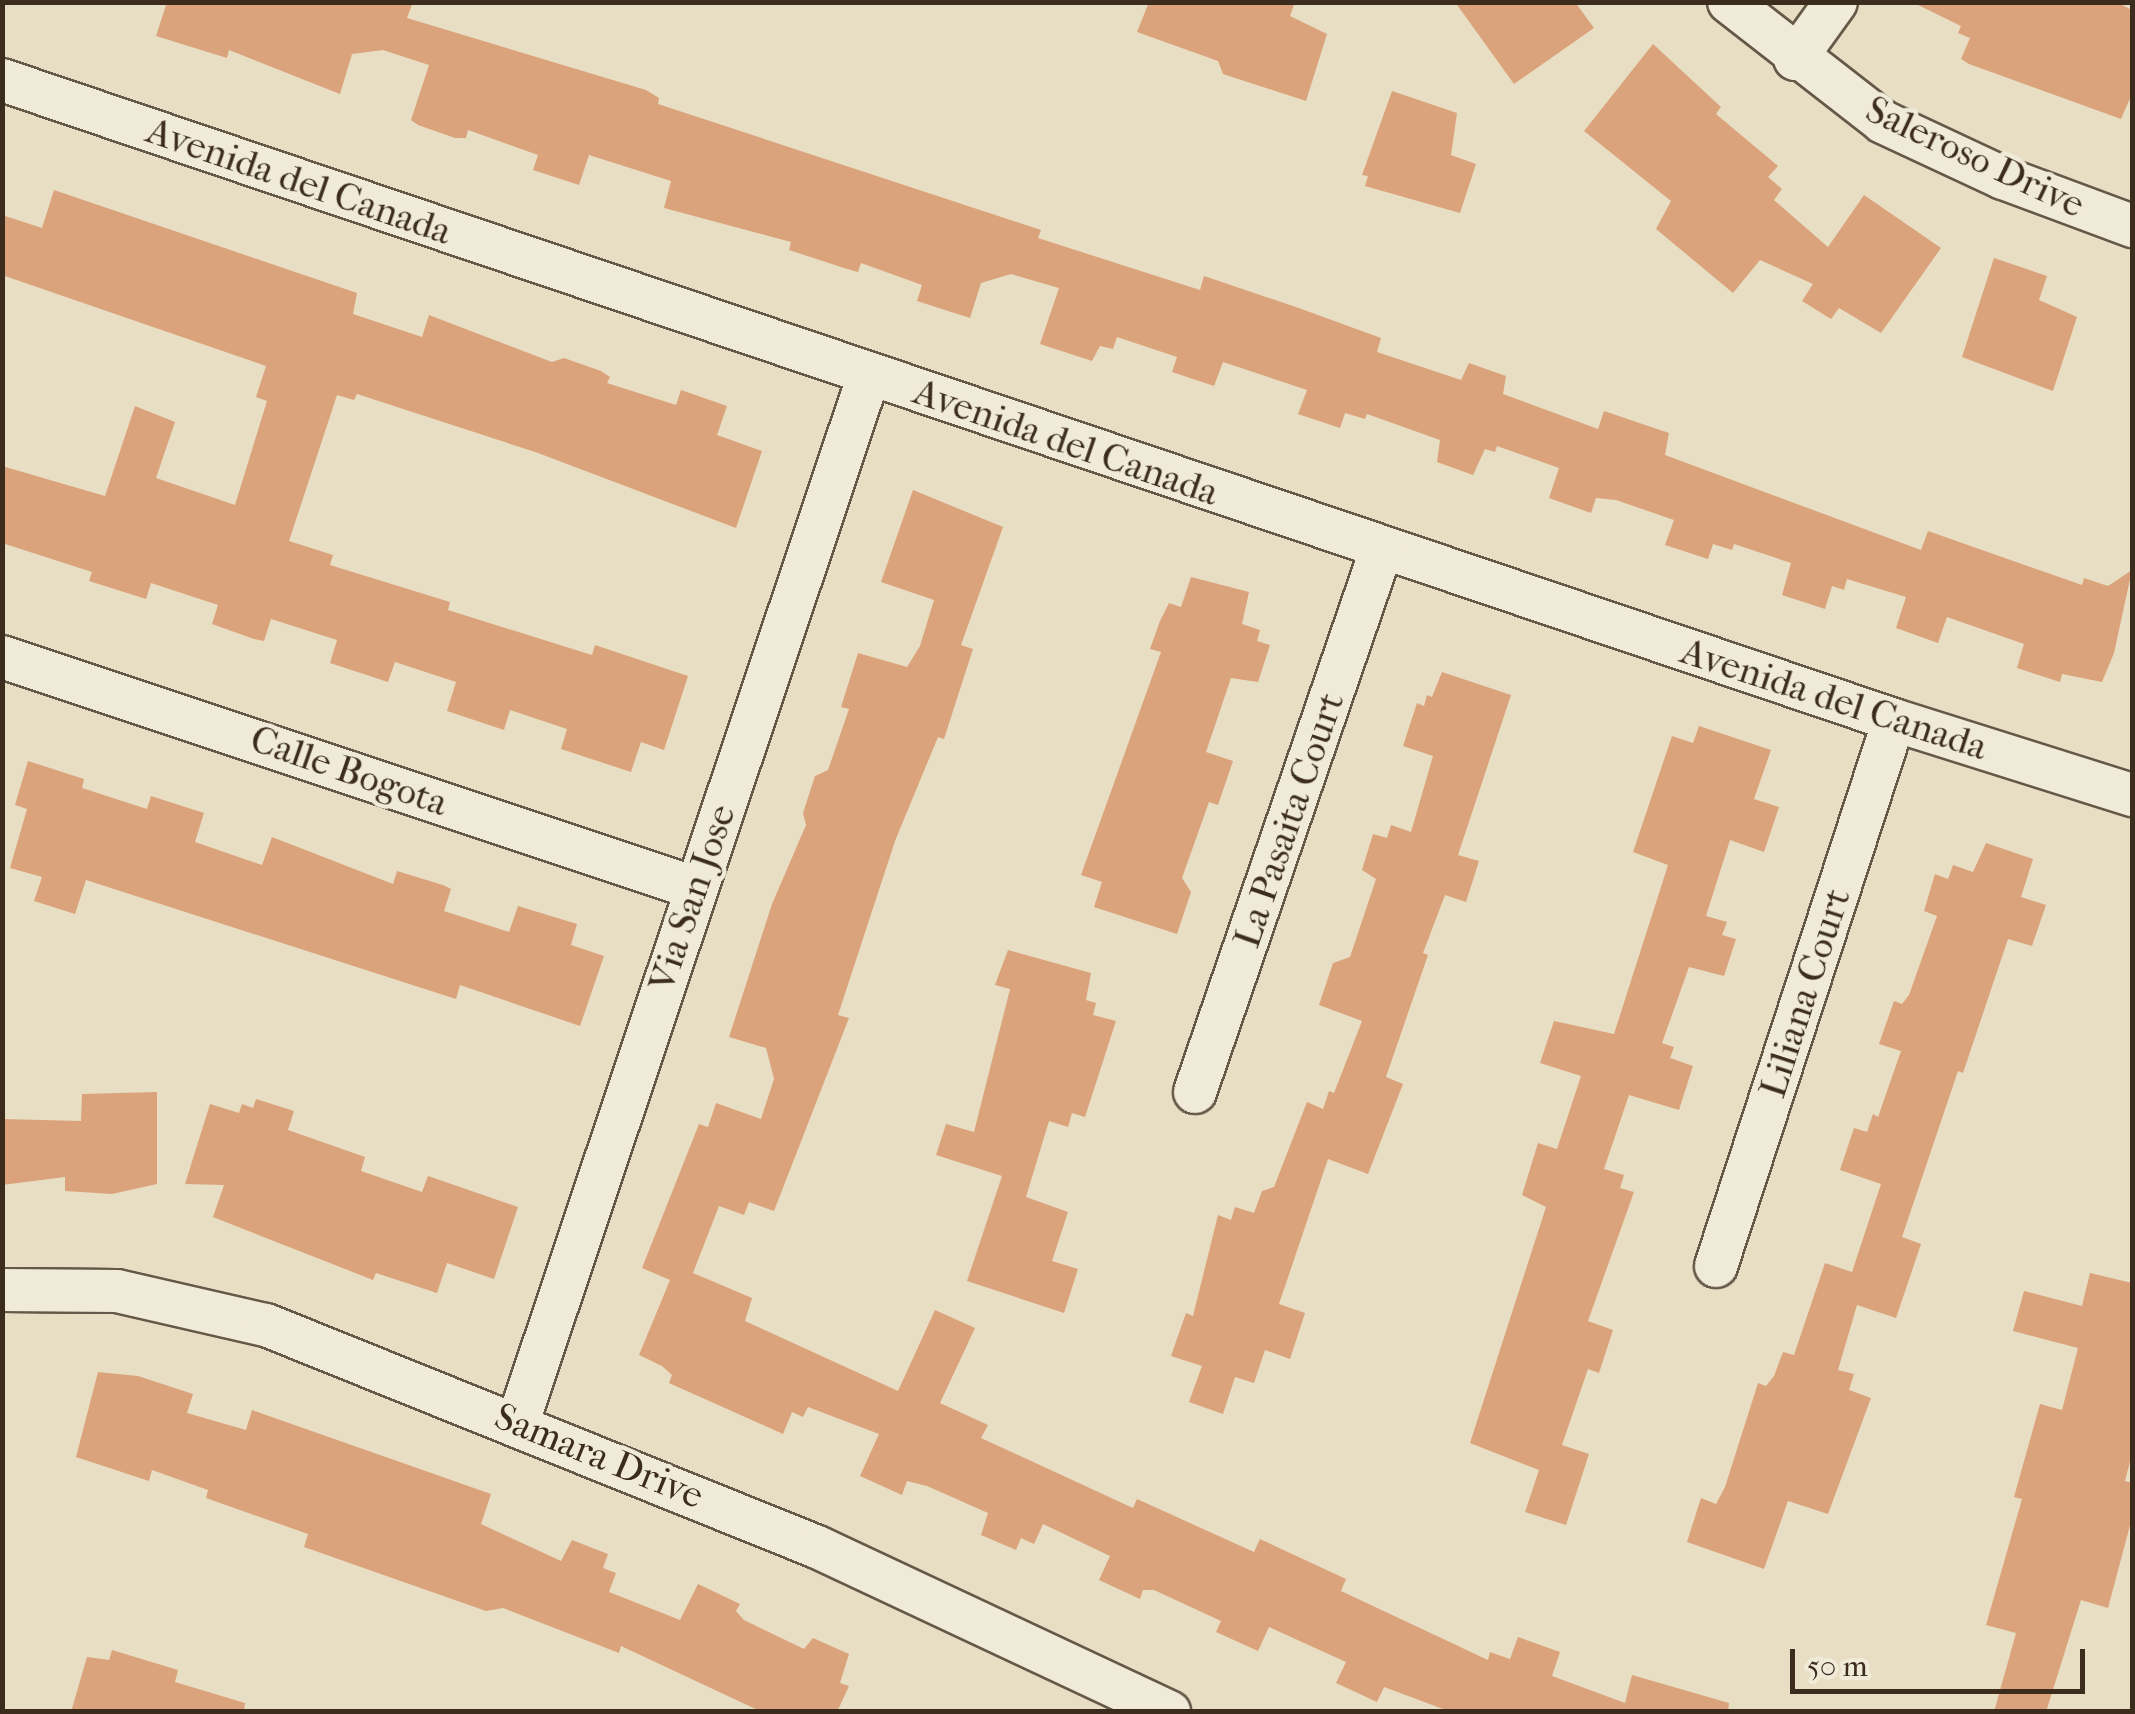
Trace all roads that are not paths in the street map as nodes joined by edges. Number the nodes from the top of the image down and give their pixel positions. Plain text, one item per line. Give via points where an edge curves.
1 (1729, 2) edge
2 (1836, 2) edge
3 (1795, 59) junction
4 (2, 80) edge
5 (2132, 226) edge
6 (869, 375) junction
7 (1382, 548) junction
8 (2, 656) edge
9 (1894, 720) junction
10 (2132, 795) edge
11 (695, 888) junction
12 (1195, 1092) dead end
13 (1716, 1266) dead end
14 (2, 1290) edge
15 (518, 1422) junction
16 (1169, 1712) edge

1 - 3 street, Saleroso Drive
2 - 3 street
3 - 5 street, Saleroso Drive via 1883,122 2003,178
4 - 6 street, Avenida del Canada
6 - 7 street, Avenida del Canada
6 - 11 street, Via San Jose
7 - 9 street, Avenida del Canada
7 - 12 street, La Pasaita Court
8 - 11 street, Calle Bogota
9 - 10 street, Avenida del Canada
9 - 13 street, Liliana Court
11 - 15 street, Via San Jose
14 - 15 street, Samara Drive via 118,1291 266,1324
15 - 16 street, Samara Drive via 817,1547

